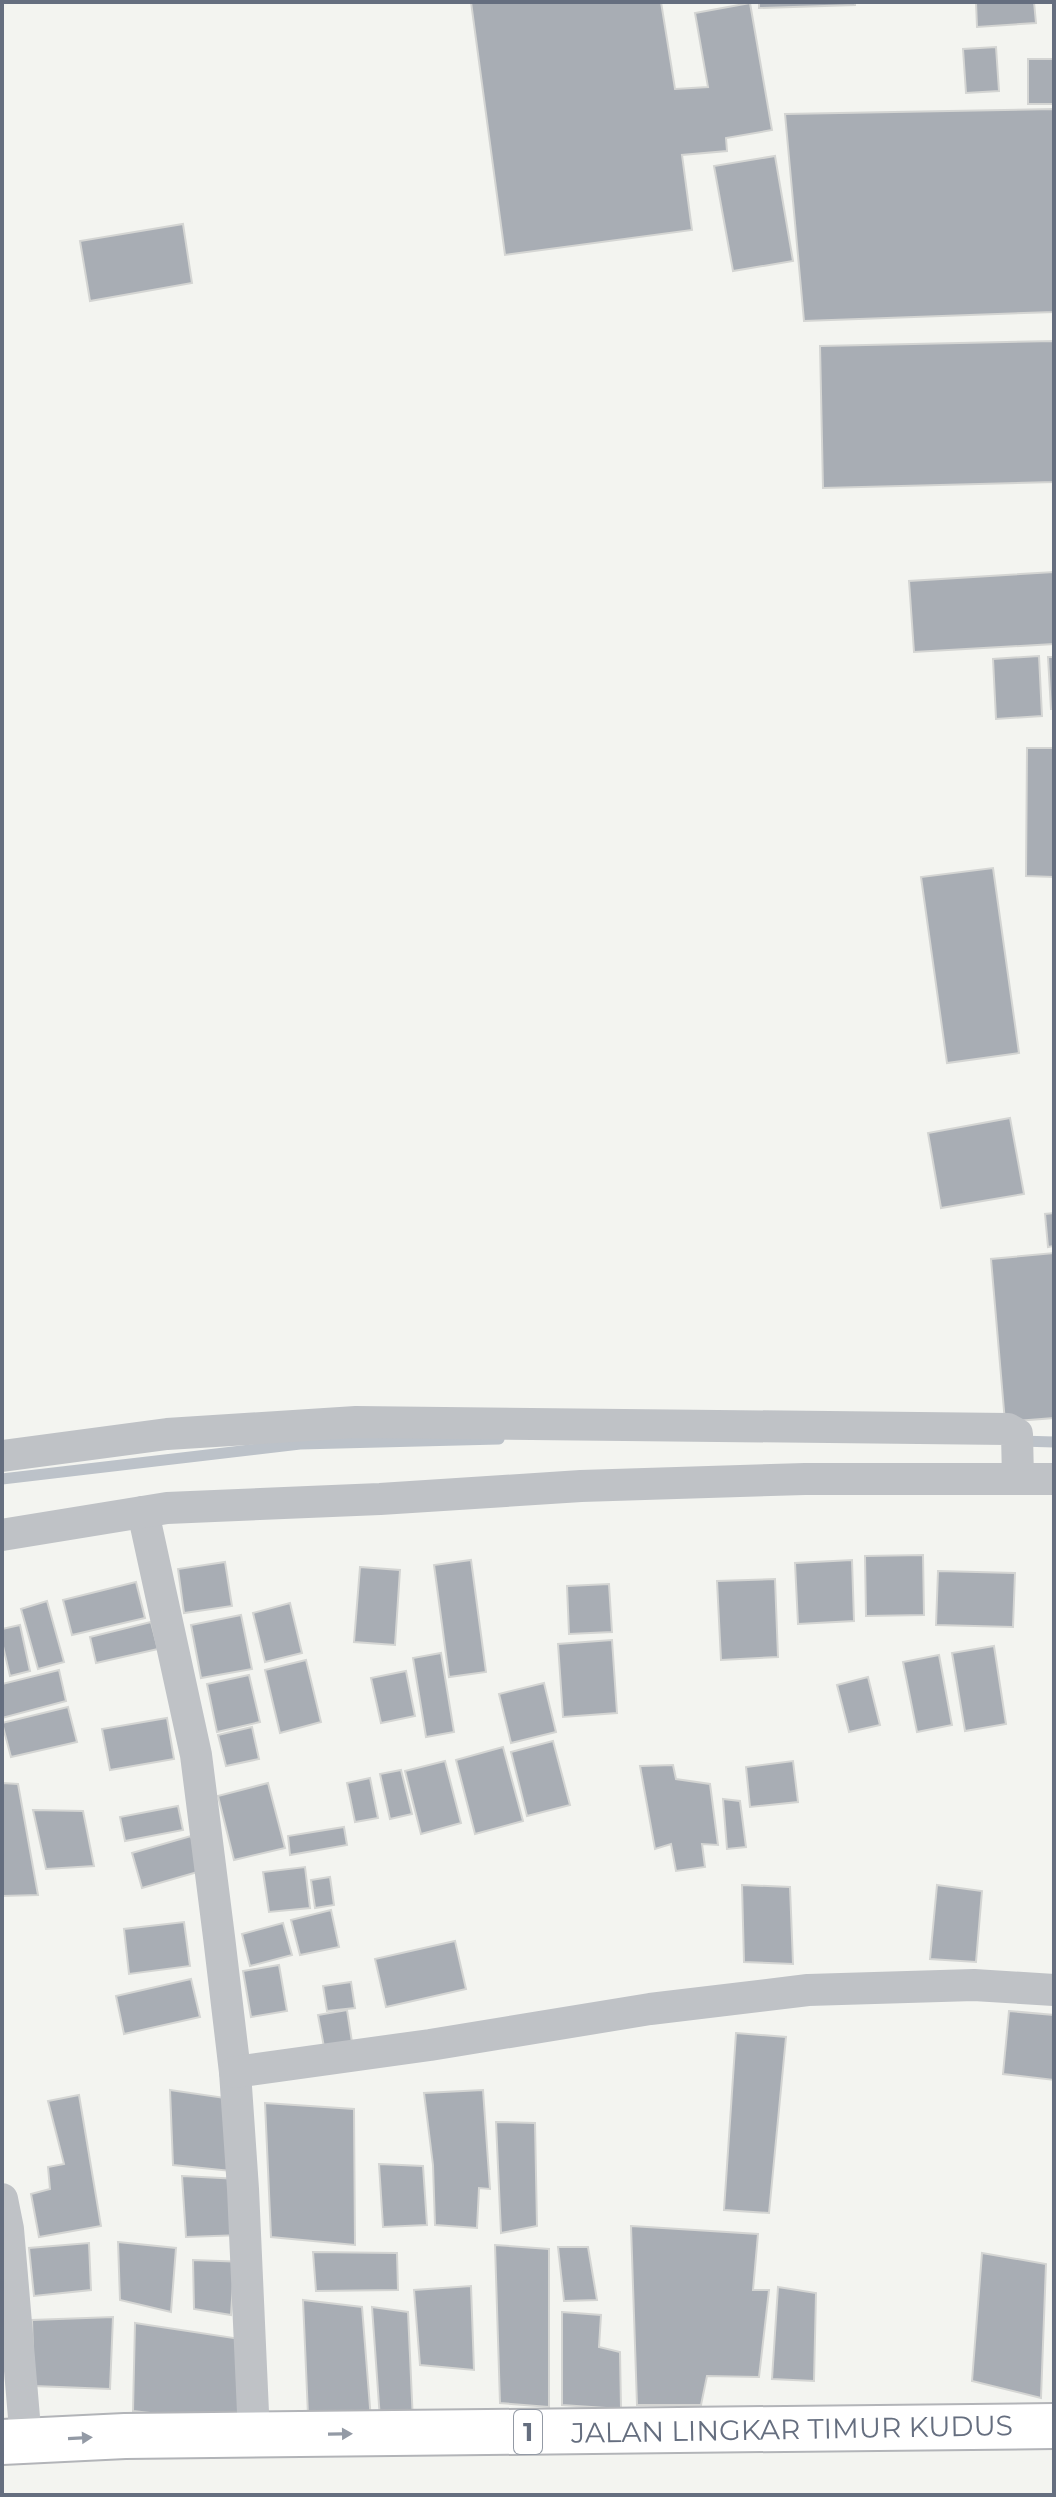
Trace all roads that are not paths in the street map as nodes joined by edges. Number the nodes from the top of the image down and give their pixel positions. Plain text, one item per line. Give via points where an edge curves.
1 (2, 1456) edge
2 (1018, 1476) junction
3 (1054, 1479) edge
4 (143, 1512) junction
5 (2, 1535) edge
6 (1054, 1990) edge
7 (235, 2072) junction
8 (2, 2199) edge
9 (1054, 2426) edge
10 (254, 2435) junction
11 (14, 2441) edge

1 - 2 street via 167,1434 356,1422 1008,1429 1018,1439
2 - 3 street
2 - 4 street via 595,1486
4 - 5 street
4 - 7 street via 196,1755
6 - 7 street via 974,1985 808,1990
7 - 10 street
8 - 11 street via 8,2229
10 -> 9 highway, JALAN LINGKAR TIMUR KUDUS / 1
11 -> 10 highway, JALAN LINGKAR TIMUR KUDUS / 1

